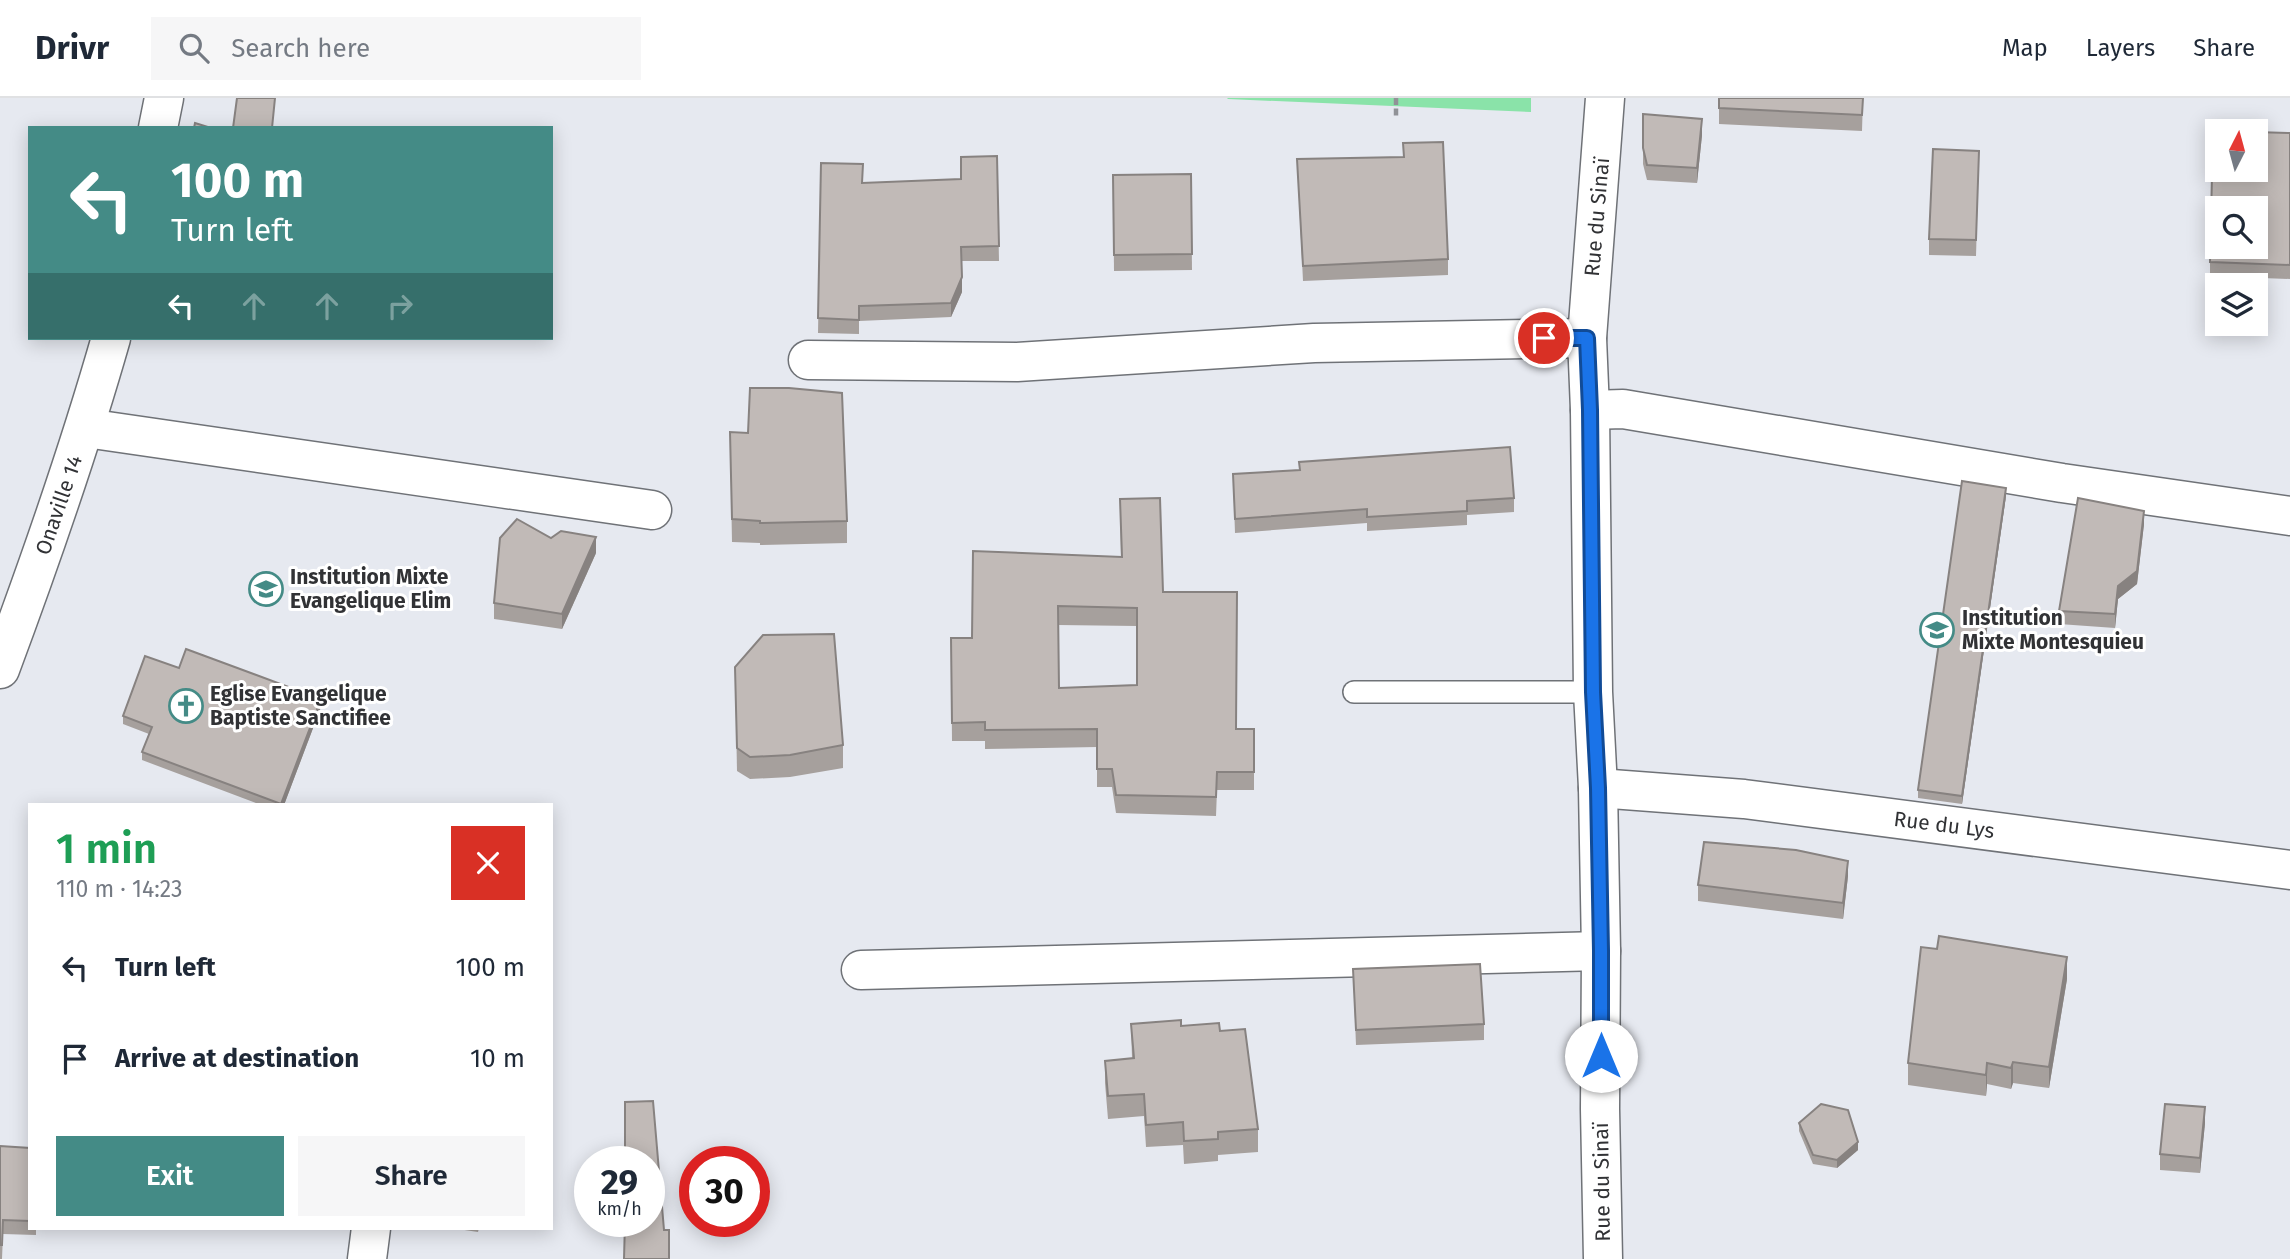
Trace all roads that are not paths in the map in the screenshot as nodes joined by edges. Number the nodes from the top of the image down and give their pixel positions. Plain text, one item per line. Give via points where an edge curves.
1 (164, 98) edge
2 (1605, 98) edge
3 (158, 126) edge
4 (1587, 338) junction
5 (110, 340) edge
6 (808, 360) dead end
7 (1590, 410) junction
8 (86, 428) junction
9 (652, 510) dead end
10 (2290, 516) edge
11 (0, 669) edge
12 (1354, 692) dead end
13 (1593, 692) junction
14 (1598, 788) junction
15 (2290, 870) edge
16 (1601, 951) junction
17 (861, 970) dead end
18 (371, 1230) edge
19 (367, 1259) edge
20 (1603, 1259) edge

1 - 3 street
2 - 4 street, Rue du Sinaï
4 - 6 street via 1314,342 1017,362
4 - 7 street, Rue du Sinaï
5 - 8 street, Onaville 14
7 - 10 street via 1623,409 2062,483
7 - 13 street, Rue du Sinaï
8 - 9 street
8 - 11 street, Onaville 14
12 - 13 lane
13 - 14 street, Rue du Sinaï
14 - 15 street, Rue du Lys via 1744,799
14 - 16 street, Rue du Sinaï
16 - 17 street
16 - 20 street, Rue du Sinaï
18 - 19 street

